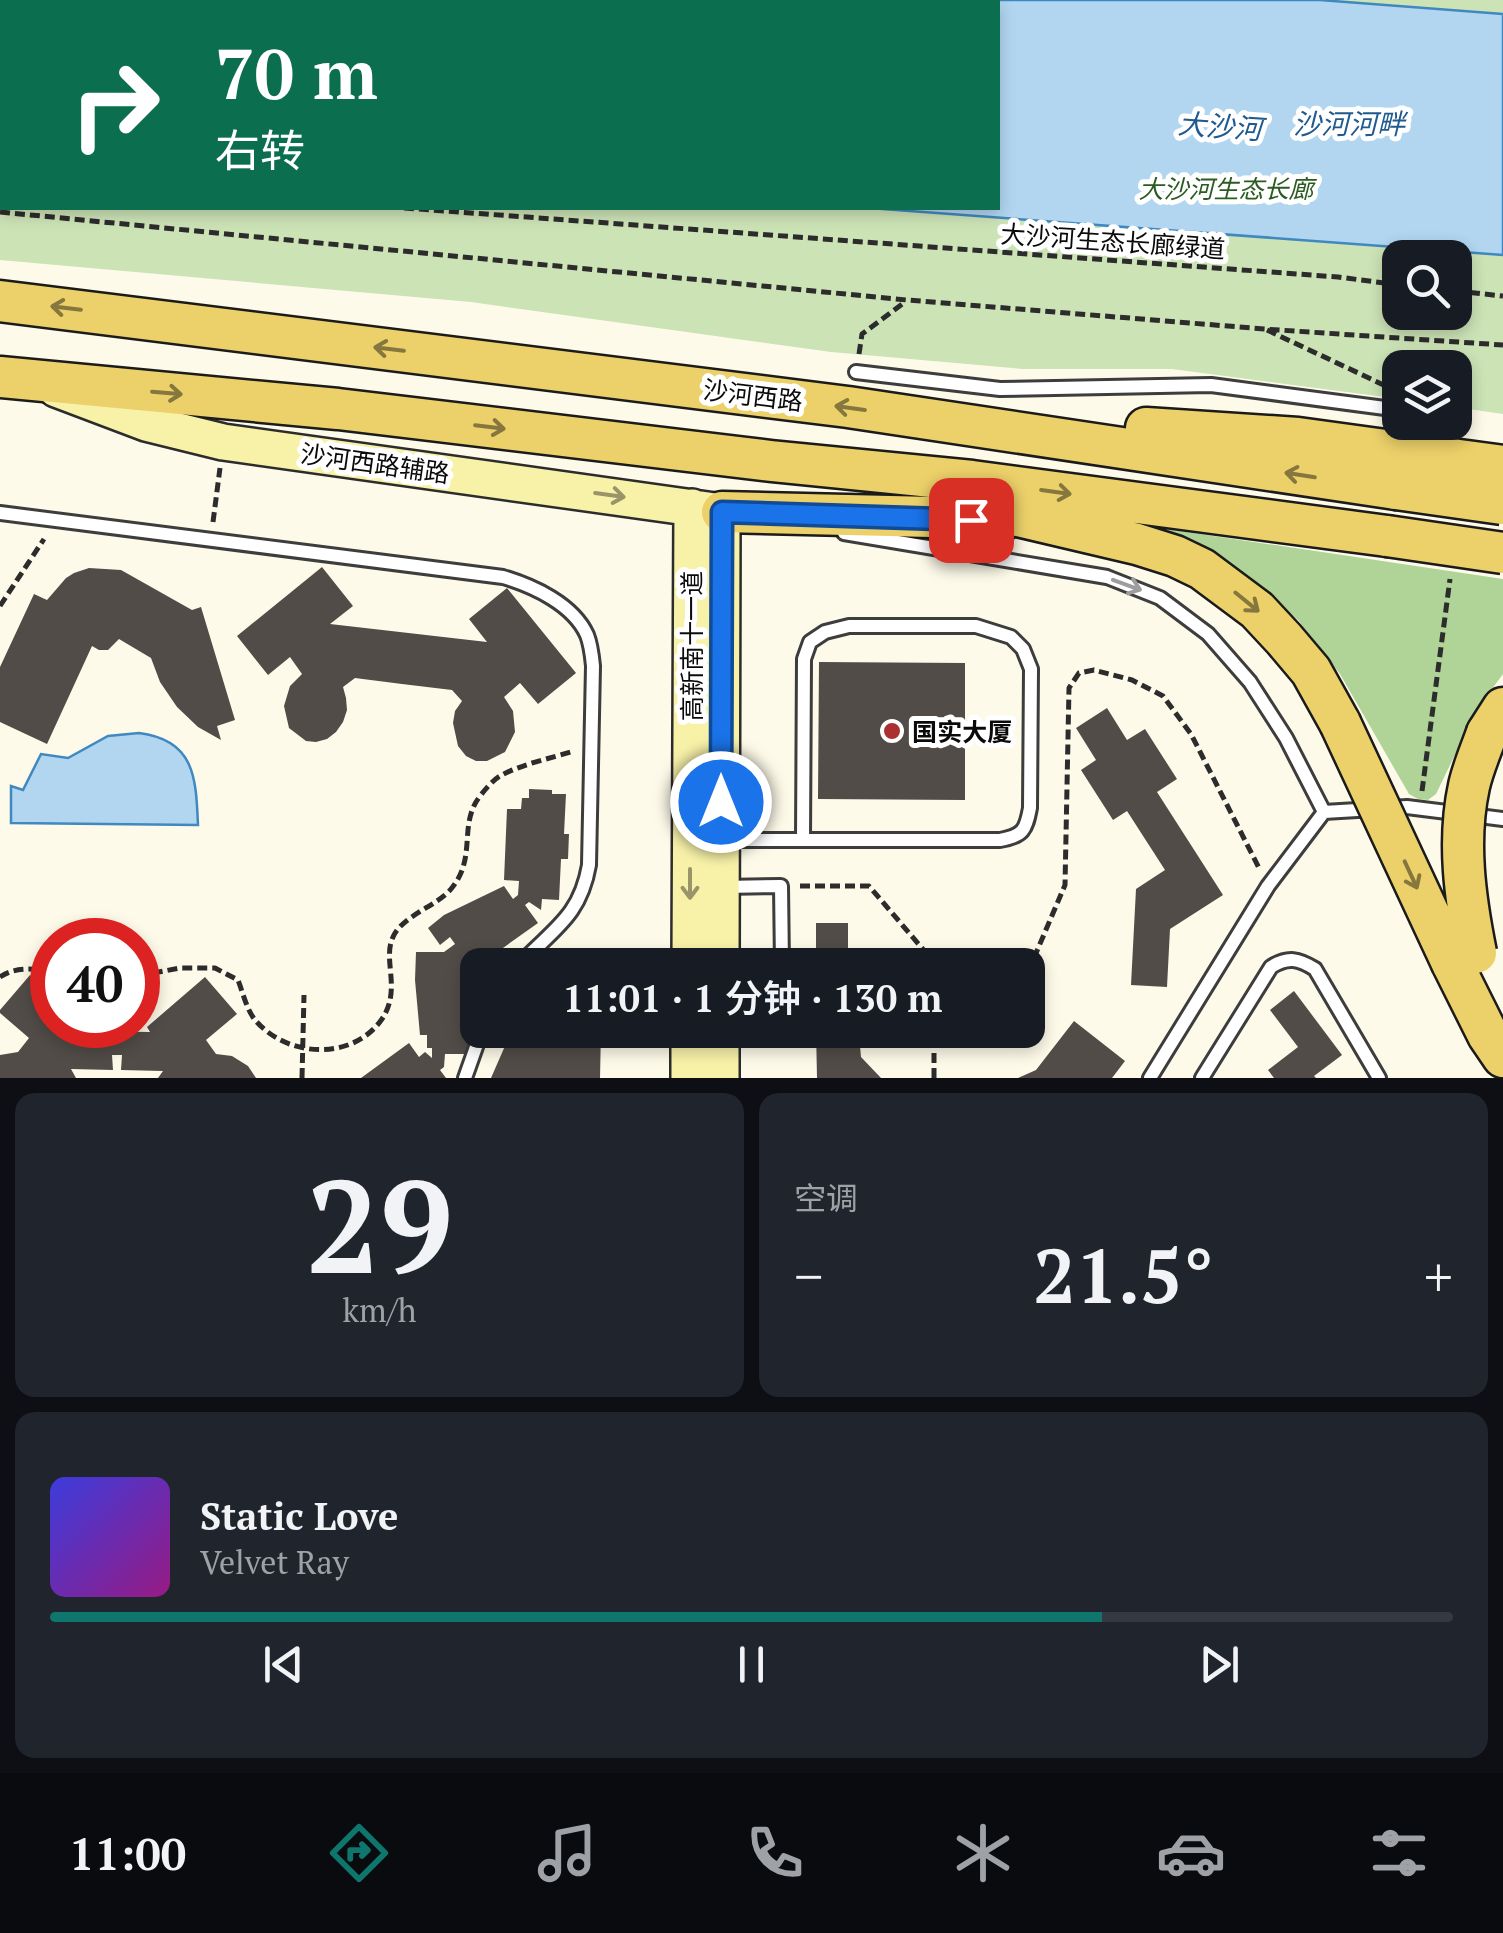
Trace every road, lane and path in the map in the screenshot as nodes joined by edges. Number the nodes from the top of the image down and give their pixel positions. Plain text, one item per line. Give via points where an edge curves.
1 (431, 210) edge
2 (0, 212) edge
3 (1382, 282) edge
4 (1472, 293) edge
5 (1503, 296) edge
6 (907, 300) junction
7 (0, 301) edge
8 (1264, 329) junction
9 (1503, 345) edge
10 (856, 372) joint
11 (18, 379) edge
12 (1382, 385) edge
13 (1382, 408) edge
14 (223, 442) junction
15 (772, 461) junction
16 (1503, 466) edge
17 (1398, 470) junction
18 (1502, 504) edge
19 (707, 509) junction
20 (0, 514) edge
21 (57, 520) junction
22 (818, 528) dead end
23 (838, 532) dead end
24 (1097, 533) junction
25 (210, 540) junction
26 (1503, 552) edge
27 (1451, 571) dead end
28 (0, 606) edge
29 (1495, 720) edge
30 (592, 739) junction
31 (1420, 809) junction
32 (1324, 812) junction
33 (1503, 819) edge
34 (721, 840) junction
35 (803, 840) junction
36 (721, 886) junction
37 (782, 886) junction
38 (1268, 886) junction
39 (537, 948) edge
40 (691, 948) edge
41 (721, 948) edge
42 (782, 948) edge
43 (922, 948) edge
44 (1038, 948) edge
45 (1464, 958) junction
46 (30, 969) edge
47 (160, 972) edge
48 (0, 978) edge
49 (304, 995) dead end
50 (1503, 1022) edge
51 (476, 1048) edge
52 (689, 1048) edge
53 (721, 1048) edge
54 (934, 1048) edge
55 (303, 1050) junction
56 (1503, 1058) edge
57 (302, 1078) edge
58 (465, 1078) edge
59 (689, 1078) edge
60 (721, 1078) edge
61 (934, 1078) edge
62 (1150, 1078) edge
63 (1202, 1078) edge
64 (1379, 1078) edge

1 - 3 path, 大沙河生态长廊绿道
2 - 6 path
4 - 5 path
6 - 8 path
6 - 10 path via 862,334
17 -> 7 main road, 沙河西路 via 1258,434 947,421
8 - 9 path
8 - 12 path
10 - 13 lane via 1000,390 1212,386
11 - 14 street, 沙河西路辅路
11 -> 15 main road
14 -> 19 street, 沙河西路辅路
14 - 25 path
15 - 24 main road
15 -> 26 main road, bridge
16 - 17 main road, bridge
17 - 18 main road, bridge
19 - 22 lane
19 - 24 main road via 932,517
19 - 34 street, 高新南十一道
19 -> 40 street, 高新南十一道
20 - 21 lane
21 - 25 lane
21 - 28 path
23 -> 32 lane via 1089,574 1160,598 1208,634 1250,682
24 -> 45 main road, bridge via 1175,556 1225,584 1311,670
25 - 30 lane via 503,578 539,591 587,635
27 - 31 path
29 - 45 main road, bridge via 1469,786
30 - 39 lane via 586,882 574,910
30 - 55 path via 499,776 475,804 462,872 449,892 392,937 394,987 384,1017 368,1034 338,1048
31 - 32 lane
31 - 33 lane
32 - 38 lane
34 - 35 lane
34 - 36 street, 高新南十一道
35 - 35 lane via 1015,837 1027,826 1030,808 1031,668 1024,649 1012,637 976,626 849,626 810,642 804,658
36 - 37 lane
36 - 41 street, 高新南十一道
37 - 42 lane
37 - 43 path via 869,886
38 - 44 path via 1191,734 1163,696 1094,670 1079,674 1068,688 1065,885
38 - 62 lane
45 - 50 main road
45 - 56 main road via 1488,1036
46 - 48 path
47 - 55 path via 215,968 238,980 253,1019
49 - 55 path
51 - 58 lane
52 - 59 street
53 - 60 street
54 - 61 path
55 - 57 path
63 - 64 lane via 1271,967 1290,958 1315,969

